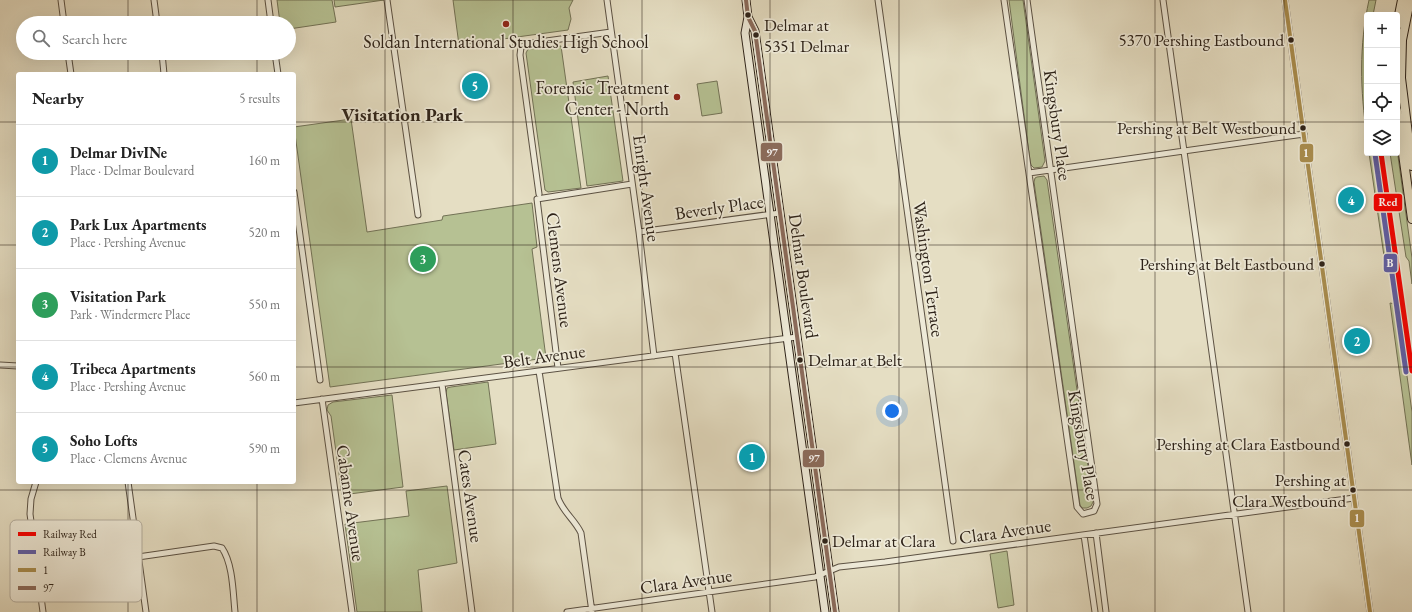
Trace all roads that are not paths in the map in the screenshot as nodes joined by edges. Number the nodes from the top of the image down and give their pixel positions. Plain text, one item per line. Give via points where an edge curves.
1 (61, 0) edge
2 (154, 0) edge
3 (268, 0) edge
4 (387, 0) edge
5 (607, 0) edge
6 (746, 0) edge
7 (878, 0) edge
8 (1004, 0) edge
9 (1027, 0) edge
10 (1163, 0) edge
11 (1285, 0) edge
12 (1402, 0) edge
13 (1410, 0) edge
14 (1400, 12) edge
15 (63, 16) edge
16 (156, 16) edge
17 (270, 16) edge
18 (748, 17) junction
19 (612, 32) junction
20 (69, 60) edge
21 (163, 60) edge
22 (276, 60) edge
23 (71, 72) edge
24 (164, 72) edge
25 (278, 72) edge
26 (1398, 120) edge
27 (1304, 134) junction
28 (1184, 151) junction
29 (1412, 166) edge
30 (1050, 170) junction
31 (1029, 173) junction
32 (632, 184) junction
33 (538, 196) junction
34 (296, 206) edge
35 (780, 213) junction
36 (770, 214) junction
37 (418, 215) dead end
38 (1412, 219) edge
39 (639, 232) junction
40 (797, 337) junction
41 (787, 339) junction
42 (676, 353) junction
43 (654, 356) junction
44 (0, 365) edge
45 (16, 366) edge
46 (558, 368) junction
47 (539, 371) junction
48 (320, 380) dead end
49 (442, 384) junction
50 (322, 399) junction
51 (296, 403) edge
52 (35, 484) edge
53 (128, 484) edge
54 (1354, 498) junction
55 (1234, 514) junction
56 (31, 520) edge
57 (133, 520) edge
58 (1096, 533) junction
59 (1084, 535) junction
60 (953, 541) dead end
61 (142, 556) edge
62 (830, 570) junction
63 (820, 574) junction
64 (142, 584) edge
65 (709, 592) junction
66 (42, 602) edge
67 (592, 610) edge
68 (43, 612) edge
69 (146, 612) edge
70 (235, 612) edge
71 (352, 612) edge
72 (472, 612) edge
73 (567, 612) edge
74 (712, 612) edge
75 (825, 612) edge
76 (836, 612) edge
77 (1095, 612) edge
78 (1106, 612) edge
79 (1248, 612) edge
80 (1370, 612) edge

1 - 15 street
2 - 16 street
3 - 17 street
4 - 37 street
5 - 19 street, Enright Avenue
6 - 18 main road, Delmar Boulevard
7 - 60 street, Washington Terrace
8 - 31 street, Kingsbury Place
9 - 30 street, Kingsbury Place
10 - 28 street
11 - 27 street
12 - 14 main road
13 - 29 main road via 1402,40 1401,78
18 - 35 main road, Delmar Boulevard via 755,31
18 - 36 main road, Delmar Boulevard via 745,33
19 - 32 street, Enright Avenue
19 - 33 street, Clemens Avenue via 532,43 521,47
20 - 23 street
21 - 24 street
22 - 25 street
26 - 38 main road
27 - 28 street
27 - 54 street
28 - 30 street
28 - 55 street
30 - 31 street
30 - 31 street, Kingsbury Place via 1097,504 1094,512 1083,514 1077,507
32 - 33 street
32 - 39 street, Enright Avenue
33 - 46 street, Clemens Avenue
34 - 48 street
35 - 36 street, Beverly Place
35 - 40 main road, Delmar Boulevard
36 - 39 street, Beverly Place
36 - 41 main road, Delmar Boulevard
39 - 43 street, Enright Avenue
40 - 41 street, Belt Avenue
40 - 62 main road, Delmar Boulevard
41 - 42 street, Belt Avenue
41 - 63 main road, Delmar Boulevard
42 - 43 street, Belt Avenue
42 - 65 street
43 - 46 street, Belt Avenue
44 - 45 street
46 - 47 street, Belt Avenue
47 - 49 street, Belt Avenue
47 - 67 street via 558,498 560,506 582,533
49 - 50 street, Belt Avenue
49 - 72 street, Cates Avenue
50 - 51 street, Belt Avenue
50 - 71 street, Cabanne Avenue
52 - 56 street via 31,499
53 - 57 street
54 - 55 street, Clara Avenue
54 - 80 street
55 - 58 street, Clara Avenue
55 - 79 street
58 - 59 street, Clara Avenue
58 - 78 street
59 - 62 street, Clara Avenue
59 - 77 street
61 - 70 street via 214,546 222,548 228,563
62 - 63 street, Clara Avenue
62 - 76 main road, Delmar Boulevard
63 - 65 street, Clara Avenue via 815,577
63 - 75 main road, Delmar Boulevard
64 - 69 street
65 - 67 street, Clara Avenue
65 - 74 street
66 - 68 street
67 - 73 street, Clara Avenue

